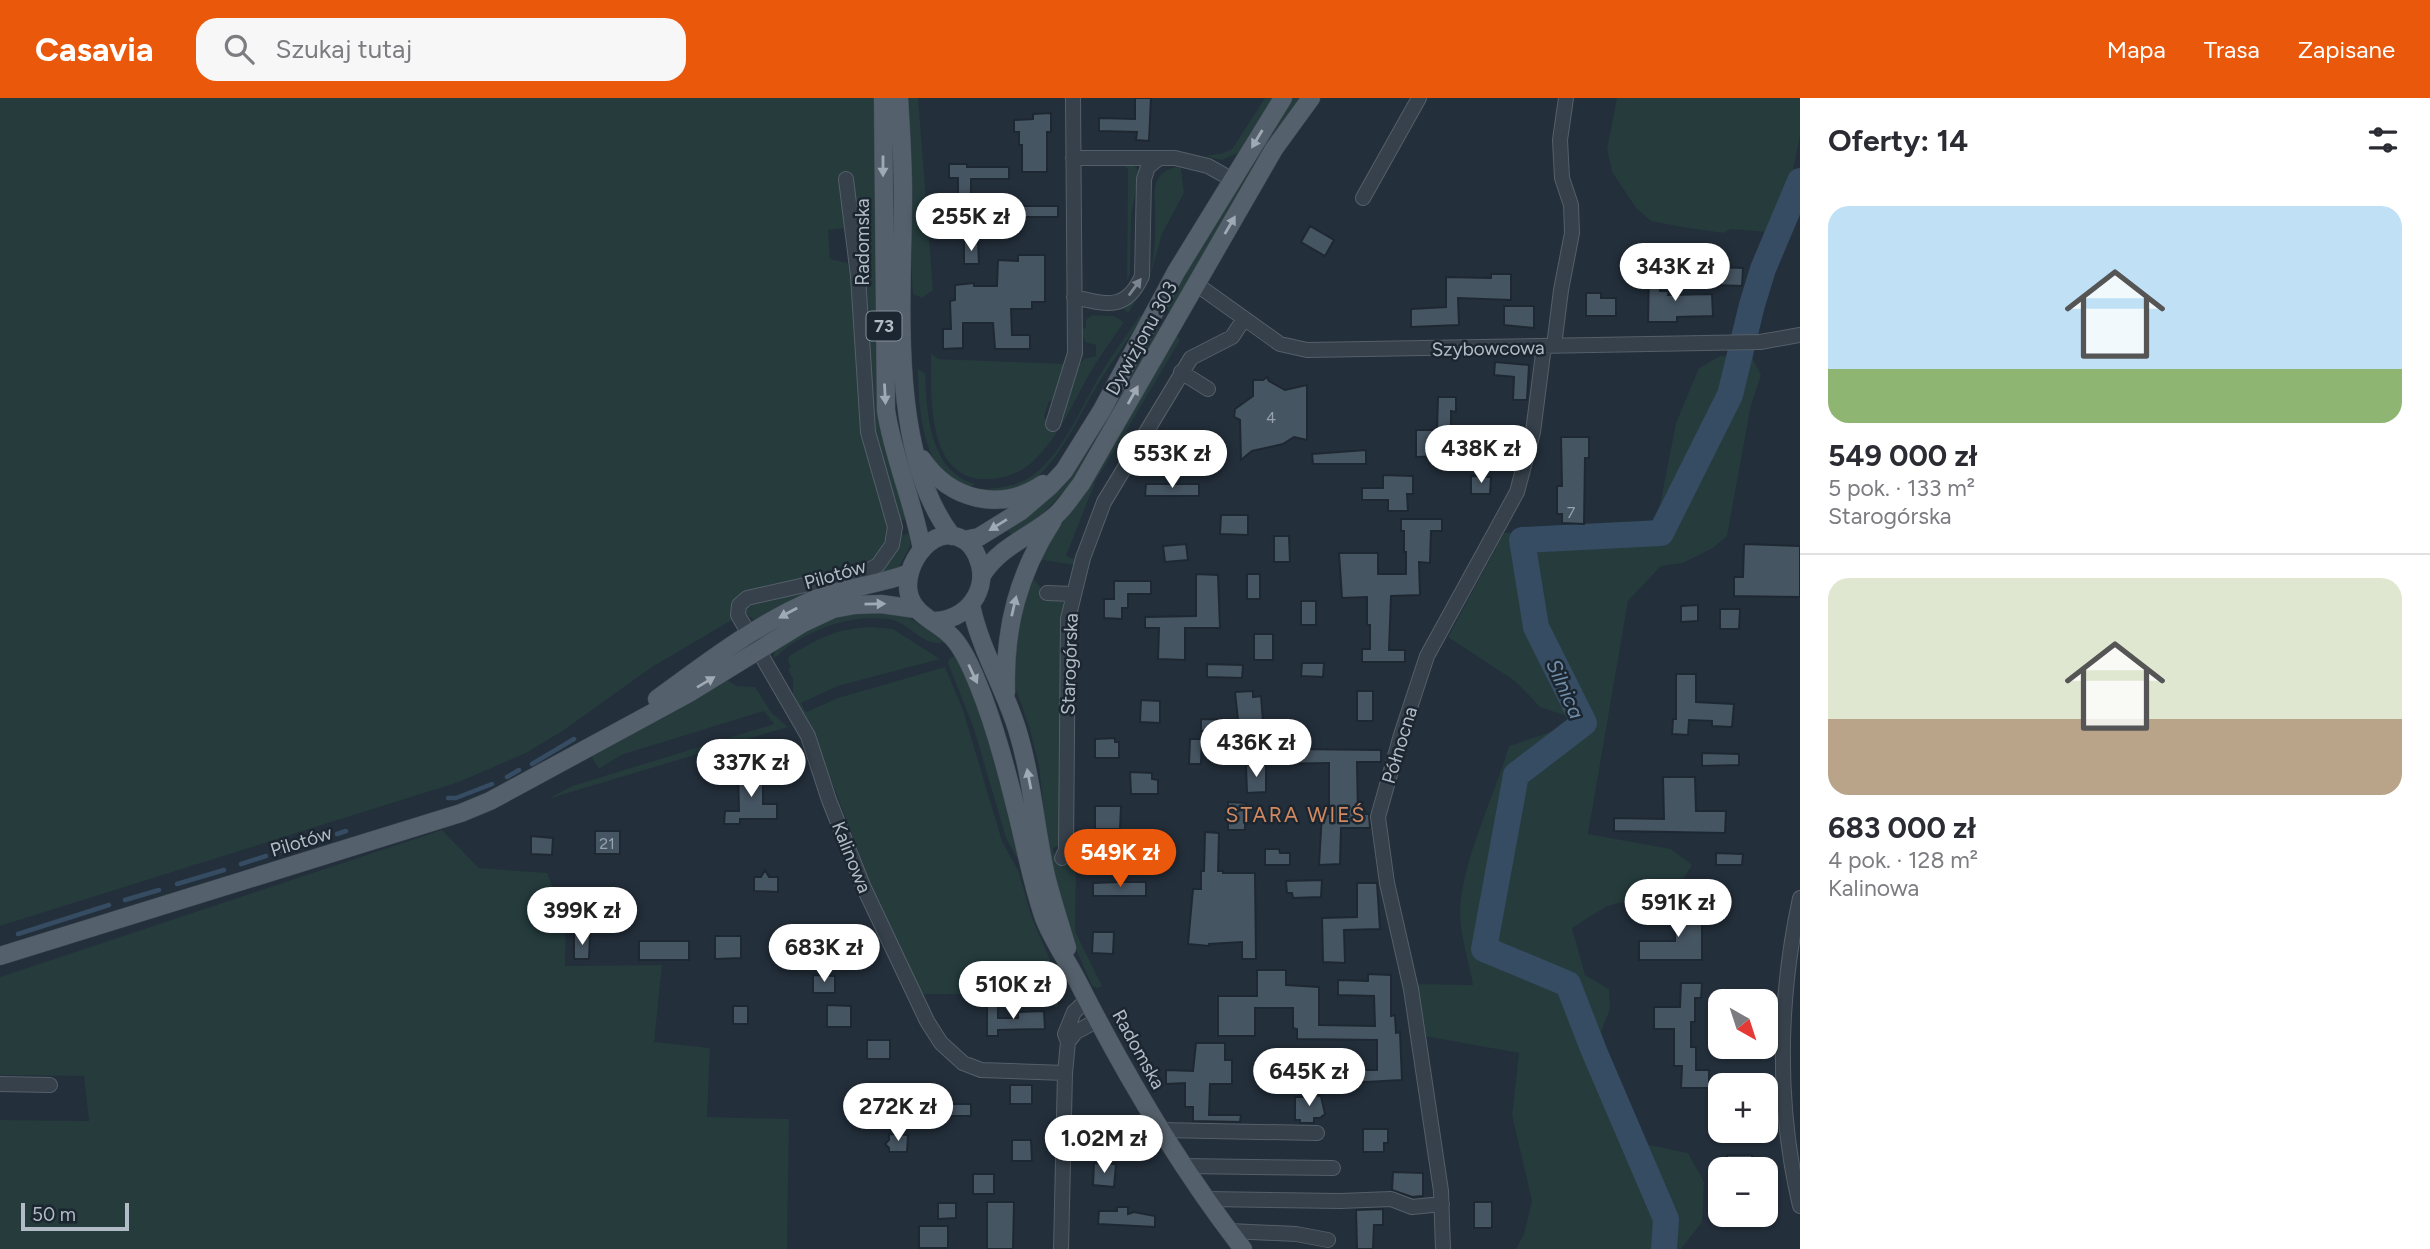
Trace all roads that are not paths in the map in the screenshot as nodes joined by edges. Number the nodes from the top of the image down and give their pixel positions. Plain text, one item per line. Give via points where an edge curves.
1 (883, 98) edge
2 (899, 98) edge
3 (1073, 98) edge
4 (1283, 98) edge
5 (1311, 98) edge
6 (1419, 98) edge
7 (1566, 98) edge
8 (1073, 158) junction
9 (1158, 159) junction
10 (846, 179) dead end
11 (1233, 180) junction
12 (1363, 198) dead end
13 (1196, 284) junction
14 (1074, 297) junction
15 (1244, 319) junction
16 (1800, 335) edge
17 (1549, 346) junction
18 (1181, 372) junction
19 (1208, 389) dead end
20 (1054, 424) dead end
21 (914, 448) junction
22 (1064, 471) junction
23 (1057, 514) junction
24 (958, 538) junction
25 (922, 550) junction
26 (909, 573) junction
27 (982, 575) junction
28 (1047, 593) dead end
29 (1073, 594) junction
30 (971, 605) junction
31 (916, 609) junction
32 (932, 621) junction
33 (753, 643) junction
34 (1006, 698) junction
35 (1062, 858) dead end
36 (1800, 898) edge
37 (0, 956) edge
38 (1073, 971) junction
39 (1087, 1000) junction
40 (1098, 1020) junction
41 (1068, 1042) junction
42 (1065, 1073) junction
43 (0, 1084) edge
44 (50, 1085) dead end
45 (1161, 1130) junction
46 (1318, 1133) dead end
47 (1184, 1166) junction
48 (1333, 1168) dead end
49 (1206, 1199) junction
50 (1441, 1204) junction
51 (1800, 1206) edge
52 (1230, 1231) junction
53 (1328, 1240) dead end
54 (1061, 1249) edge
55 (1243, 1249) edge
56 (1443, 1249) edge

1 -> 25 main road, Radomska / 73 via 886,410
2 - 21 main road, Radomska / 73 via 904,357
3 - 8 street
4 -> 11 main road, Dywizjonu 303
13 -> 5 main road, Dywizjonu 303 via 1274,149
6 - 12 street
7 - 17 street, Północna via 1560,140 1572,233
8 - 9 street
8 - 14 street
9 - 11 street via 1189,160
14 -> 9 street via 1110,304 1137,287 1142,276 1144,179 1148,167
10 - 33 street, Kalinowa via 858,276 868,432 892,511 894,536 885,557 867,571 742,602 738,615
11 - 22 main road, Dywizjonu 303
13 - 15 street, Szybowcowa
23 -> 13 main road, Dywizjonu 303 via 1095,461
14 - 20 street via 1076,353
15 - 17 street, Szybowcowa via 1280,344 1307,351
15 - 18 street, Starogórska via 1232,337 1198,353
16 - 17 street, Szybowcowa via 1760,342
17 - 50 street, Północna via 1517,492 1427,656 1378,817 1387,883 1411,989
18 - 19 street
18 - 29 street, Starogórska via 1104,502
21 - 22 main road via 938,478 965,496 982,500 1016,497
21 - 24 main road, Radomska / 73 via 942,523
22 -> 24 main road, Dywizjonu 303 via 1021,511 979,537
23 - 27 main road, Dywizjonu 303 via 1005,549
34 -> 23 main road via 1006,661 1018,589
24 - 25 main road via 933,541
24 - 27 main road, 73 via 975,553
25 - 26 main road
26 - 31 main road via 909,596
26 -> 33 main road, Pilotów via 809,601
27 - 30 main road
28 - 29 street
29 - 35 street, Starogórska via 1068,619 1066,850
30 - 32 main road via 953,618
30 - 34 main road, Radomska
31 - 32 main road
33 -> 31 main road, Pilotów via 833,609 881,604
32 -> 38 main road, Radomska via 955,640 992,720 1044,918
33 - 37 main road, Pilotów via 689,693 516,789 461,813
33 - 42 street, Kalinowa via 808,736 864,888 942,1043 962,1063 981,1070
38 -> 34 main road, Radomska via 1046,876 1023,751
36 - 51 street via 1782,1026 1785,1125
38 - 39 main road, Radomska
39 - 40 main road, Radomska
39 - 41 street via 1068,1023
40 - 41 street
40 - 45 main road, Radomska
41 - 42 street
42 - 54 street
43 - 44 street
45 - 46 street
45 - 47 main road, Radomska
47 - 48 street
47 - 49 main road, Radomska
49 - 50 street via 1391,1199 1412,1208
49 - 52 main road, Radomska
50 - 56 street, Północna
52 - 53 street
52 - 55 main road, Radomska

